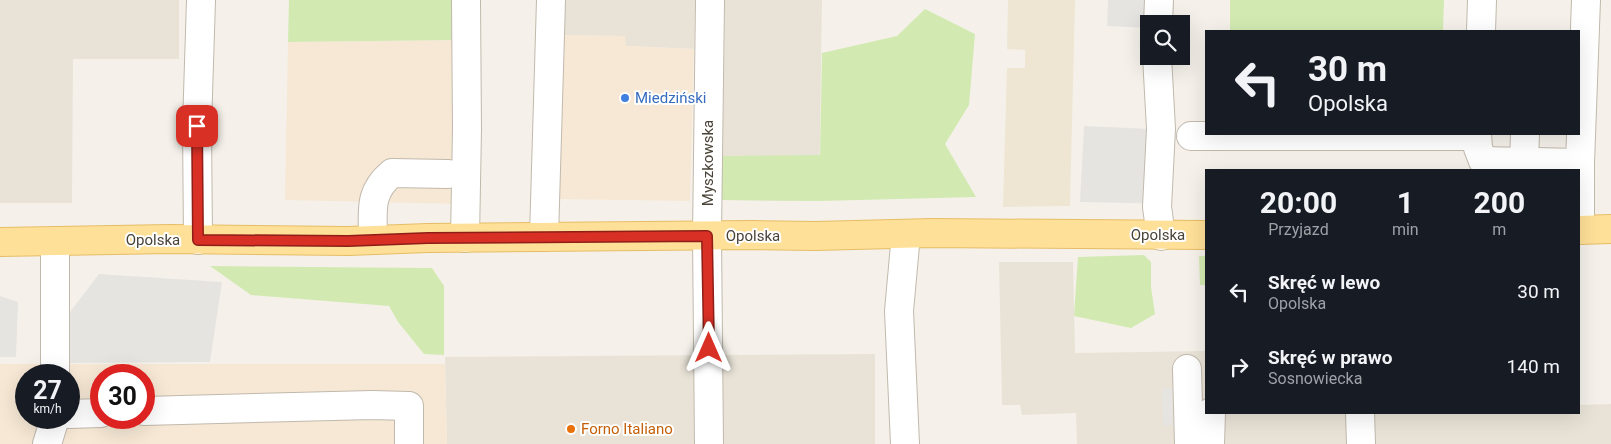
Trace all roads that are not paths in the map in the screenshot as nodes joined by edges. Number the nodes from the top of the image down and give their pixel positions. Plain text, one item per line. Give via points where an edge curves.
1 (201, 0) edge
2 (466, 0) edge
3 (551, 0) edge
4 (710, 0) edge
5 (1159, 0) edge
6 (1482, 0) edge
7 (1586, 0) edge
8 (1158, 15) edge
9 (1481, 30) edge
10 (1157, 65) edge
11 (1477, 135) edge
12 (1525, 135) edge
13 (1191, 136) dead end
14 (1524, 162) junction
15 (1580, 163) junction
16 (1580, 169) edge
17 (448, 174) dead end
18 (1611, 229) edge
19 (1580, 230) edge
20 (906, 234) junction
21 (1205, 235) edge
22 (707, 236) junction
23 (1161, 236) junction
24 (544, 237) junction
25 (465, 238) junction
26 (198, 240) junction
27 (373, 240) junction
28 (56, 241) junction
29 (0, 242) edge
30 (55, 364) edge
31 (1187, 369) dead end
32 (155, 412) edge
33 (1211, 414) edge
34 (1360, 414) edge
35 (52, 429) edge
36 (47, 444) edge
37 (409, 444) edge
38 (709, 444) edge
39 (905, 444) edge
40 (1189, 444) edge
41 (1210, 444) edge
42 (1361, 444) edge

1 - 26 street
2 - 25 street
3 - 24 street
4 - 22 street, Myszkowska
5 - 8 street
6 - 9 street
7 - 15 street
10 - 23 street via 1161,129 1157,208
11 - 13 street
11 - 14 street via 1483,161
12 - 14 street
14 - 15 street
15 - 16 street
17 - 27 street via 392,173 382,182 372,201
18 - 19 main road
20 - 22 main road, Opolska
20 - 23 main road, Opolska
20 - 39 street via 899,311
21 - 23 main road, Opolska
22 - 24 main road, Opolska
22 - 38 street, Myszkowska
24 - 25 main road, Opolska
25 - 27 main road, Opolska
26 - 27 main road, Opolska
26 - 28 main road, Opolska
28 - 29 main road, Opolska
28 - 30 street
31 - 40 street
32 - 37 street via 372,404 409,406
33 - 41 street
34 - 42 street
35 - 36 street

